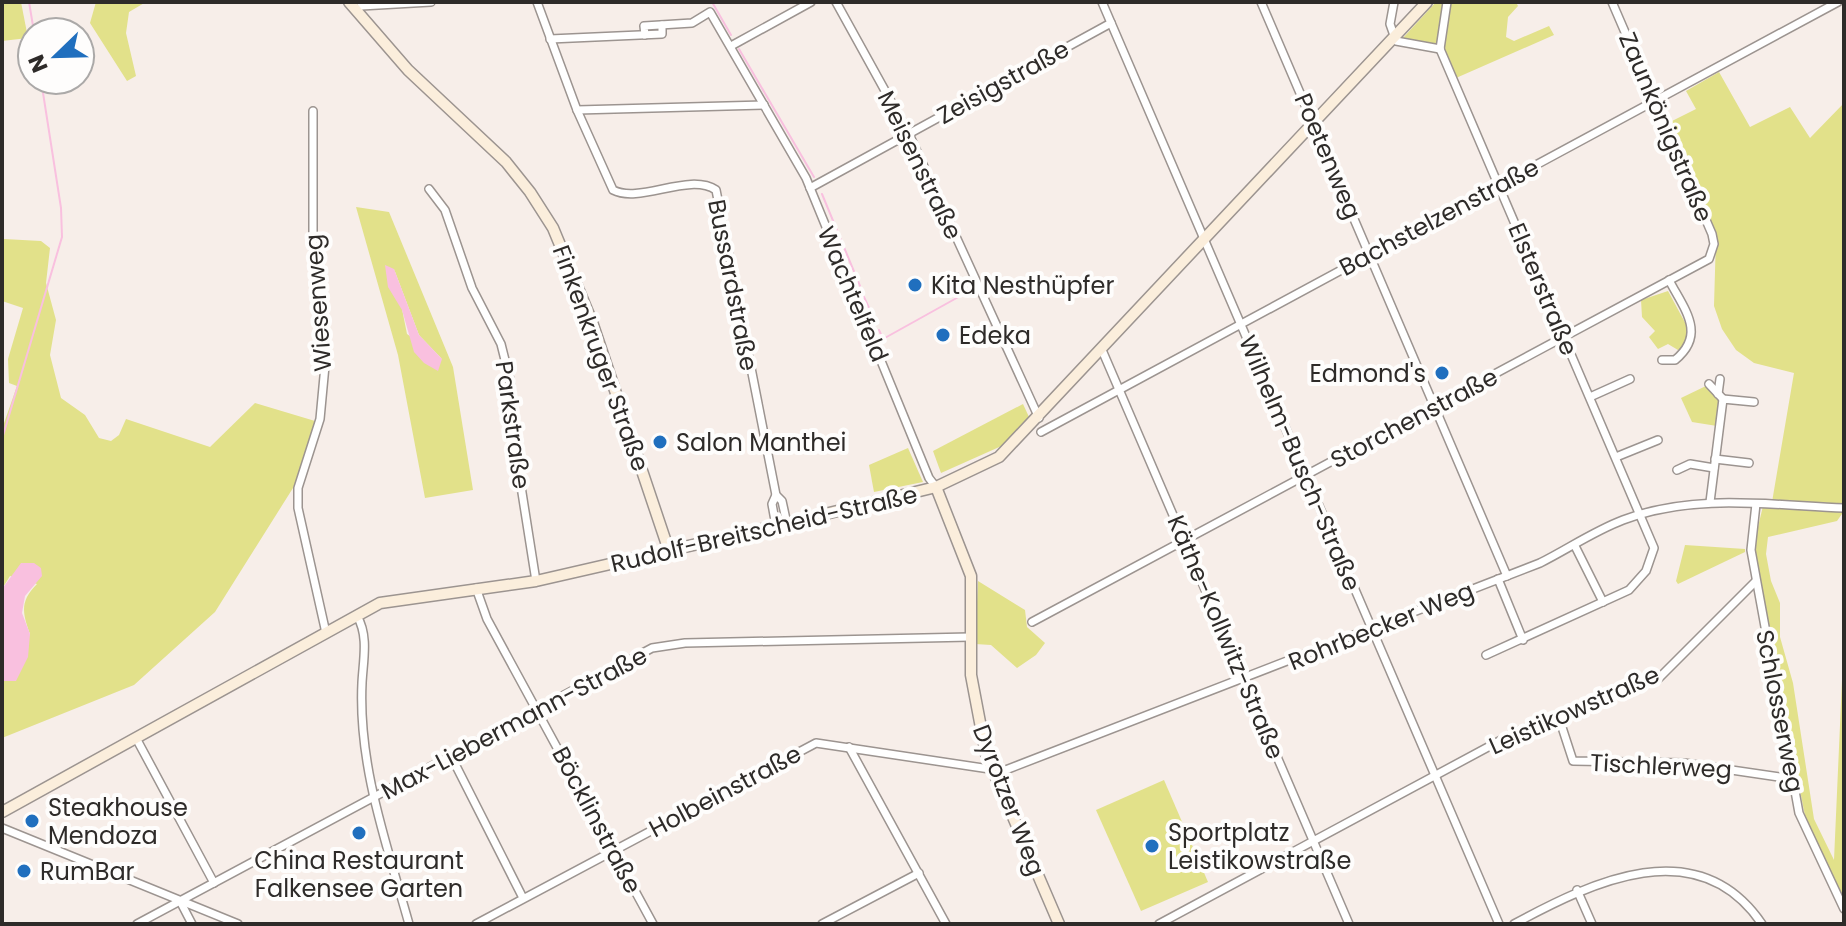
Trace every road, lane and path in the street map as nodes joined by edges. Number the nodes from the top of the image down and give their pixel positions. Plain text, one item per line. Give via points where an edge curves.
1 (431, 2) edge
2 (537, 2) edge
3 (811, 2) edge
4 (836, 2) edge
5 (1102, 2) edge
6 (1261, 2) edge
7 (1394, 2) edge
8 (1418, 2) edge
9 (1427, 2) edge
10 (1447, 2) edge
11 (1612, 2) edge
12 (1838, 2) edge
13 (353, 6) edge
14 (1111, 23) junction
15 (1392, 35) junction
16 (550, 39) junction
17 (731, 46) junction
18 (1440, 49) junction
19 (1654, 100) junction
20 (764, 105) junction
21 (577, 110) junction
22 (313, 111) dead end
23 (1314, 122) junction
24 (909, 134) junction
25 (1498, 185) junction
26 (810, 188) junction
27 (429, 189) dead end
28 (1204, 238) junction
29 (1712, 253) joint
30 (1370, 256) junction
31 (1669, 280) junction
32 (1242, 327) junction
33 (1564, 338) junction
34 (1102, 350) junction
35 (1662, 360) dead end
36 (1630, 379) dead end
37 (1720, 379) dead end
38 (1709, 384) dead end
39 (1120, 391) junction
40 (1721, 396) junction
41 (1590, 397) junction
42 (1754, 402) dead end
43 (1435, 407) junction
44 (1039, 418) junction
45 (1041, 432) dead end
46 (1658, 440) dead end
47 (1616, 457) junction
48 (1715, 463) junction
49 (1749, 463) dead end
50 (1677, 470) dead end
51 (1307, 476) junction
52 (936, 487) junction
53 (776, 495) junction
54 (1710, 502) junction
55 (1758, 505) junction
56 (1844, 508) edge
57 (1641, 514) junction
58 (787, 524) junction
59 (776, 526) junction
60 (1185, 543) junction
61 (1575, 546) junction
62 (669, 551) junction
63 (1502, 578) junction
64 (536, 581) junction
65 (1756, 581) junction
66 (476, 588) junction
67 (1603, 602) junction
68 (357, 616) junction
69 (1032, 622) dead end
70 (1372, 630) junction
71 (326, 633) junction
72 (970, 637) junction
73 (1523, 640) junction
74 (1486, 655) dead end
75 (1244, 680) junction
76 (537, 709) junction
77 (1559, 718) junction
78 (136, 738) junction
79 (849, 747) junction
80 (451, 756) junction
81 (994, 771) junction
82 (1435, 775) junction
83 (1793, 779) junction
84 (372, 798) junction
85 (2, 812) edge
86 (2, 829) edge
87 (1314, 841) junction
88 (612, 851) junction
89 (919, 873) junction
90 (214, 883) junction
91 (1577, 890) junction
92 (523, 898) junction
93 (180, 901) junction
94 (1844, 909) edge
95 (137, 924) edge
96 (192, 924) edge
97 (238, 924) edge
98 (409, 924) edge
99 (476, 924) edge
100 (653, 924) edge
101 (822, 924) edge
102 (946, 924) edge
103 (1059, 924) edge
104 (1159, 924) edge
105 (1349, 924) edge
106 (1499, 924) edge
107 (1514, 924) edge
108 (1592, 924) edge
109 (1762, 924) edge

1 - 13 street
2 - 16 street, Bussardstraße
3 - 17 street
4 - 24 street, Meisenstraße
5 - 14 street, Wilhelm-Busch-Straße
6 - 23 street, Poetenweg
7 - 15 street
8 - 15 street, Rudolf-Breitscheid-Straße
9 - 15 street, Rudolf-Breitscheid-Straße
10 - 18 street
11 - 19 street, Zaunkönigstraße
12 - 19 street, Bachstelzenstraße
13 - 62 street, Finkenkruger Straße via 408,70 506,162 553,228 592,322
14 - 24 street, Zeisigstraße
14 - 28 street, Wilhelm-Busch-Straße
15 - 18 street via 1396,41
15 - 23 street, Rudolf-Breitscheid-Straße
16 - 17 street, Wachtelfeld via 645,35 644,26 692,23 710,12
16 - 21 street, Bussardstraße
17 - 20 street, Wachtelfeld
18 - 25 street, Elsterstraße
19 - 25 street, Bachstelzenstraße
19 - 29 street, Zaunkönigstraße via 1712,234
20 - 21 street
20 - 26 street, Wachtelfeld
21 - 53 street, Bussardstraße via 613,190 622,194 704,185 716,190
22 - 71 street, Wiesenweg via 313,248 326,355 320,419 298,488 298,508
23 - 28 street, Rudolf-Breitscheid-Straße
23 - 30 street, Poetenweg
24 - 26 street, Zeisigstraße
24 - 44 street, Meisenstraße
25 - 30 street, Bachstelzenstraße
25 - 33 street, Elsterstraße
26 - 52 street, Wachtelfeld
27 - 64 street, Parkstraße via 445,210 472,288 501,344
28 - 32 street, Wilhelm-Busch-Straße
28 - 34 street, Rudolf-Breitscheid-Straße
29 - 31 street, Storchenstraße
30 - 32 street, Bachstelzenstraße
30 - 43 street, Poetenweg
31 - 33 street, Storchenstraße
31 - 35 street via 1691,321 1691,338 1675,360
32 - 39 street, Bachstelzenstraße
32 - 51 street, Wilhelm-Busch-Straße
33 - 41 street, Elsterstraße
33 - 43 street, Storchenstraße
34 - 39 street, Käthe-Kollwitz-Straße
34 - 44 street, Rudolf-Breitscheid-Straße
36 - 41 street
37 - 40 street
38 - 40 street
39 - 45 street, Bachstelzenstraße
39 - 60 street, Käthe-Kollwitz-Straße
40 - 42 street
40 - 48 street
41 - 47 street, Elsterstraße
43 - 51 street, Storchenstraße
43 - 63 street, Poetenweg
44 - 52 street, Rudolf-Breitscheid-Straße via 1009,450
46 - 47 street
47 - 57 street, Elsterstraße
48 - 49 street
48 - 50 street
48 - 54 street
51 - 60 street, Storchenstraße
51 - 70 street, Wilhelm-Busch-Straße
52 - 58 street, Rudolf-Breitscheid-Straße
52 - 72 street, Dyrotzer Weg via 971,576
53 - 58 street, Bussardstraße
53 - 59 street, Bussardstraße
54 - 55 street, Rohrbecker Weg
54 - 57 street, Rohrbecker Weg
55 - 56 street, Rohrbecker Weg
55 - 65 street, Schlosserweg via 1751,550
57 - 61 street, Rohrbecker Weg
57 - 67 street, Elsterstraße via 1654,548 1646,571 1629,590
58 - 59 street, Rudolf-Breitscheid-Straße
59 - 62 street, Rudolf-Breitscheid-Straße
60 - 69 street, Storchenstraße
60 - 75 street, Käthe-Kollwitz-Straße
61 - 63 street, Rohrbecker Weg
61 - 67 street
62 - 64 street, Rudolf-Breitscheid-Straße
63 - 70 street, Rohrbecker Weg
63 - 73 street, Rohrbecker Weg
64 - 66 street, Rudolf-Breitscheid-Straße
65 - 77 street, Leistikowstraße via 1659,678
65 - 83 street, Schlosserweg
66 - 68 street, Rudolf-Breitscheid-Straße via 389,601
66 - 76 street, Böcklinstraße via 487,619
67 - 73 street, Elsterstraße
68 - 71 street, Rudolf-Breitscheid-Straße
68 - 84 street via 364,638 362,682
70 - 75 street, Rohrbecker Weg
70 - 82 street, Wilhelm-Busch-Straße
71 - 78 street, Rudolf-Breitscheid-Straße
72 - 76 street, Max-Liebermann-Straße via 669,644 625,661
72 - 81 street, Dyrotzer Weg via 974,700
73 - 74 street, Elsterstraße
75 - 81 street, Rohrbecker Weg
75 - 87 street, Käthe-Kollwitz-Straße
76 - 80 street, Max-Liebermann-Straße
76 - 88 street, Böcklinstraße
77 - 82 street, Leistikowstraße via 1516,732
77 - 83 street, Tischlerweg via 1573,761 1684,763
78 - 85 street, Rudolf-Breitscheid-Straße
78 - 90 street
79 - 81 street, Holbeinstraße
79 - 88 street, Holbeinstraße via 816,743
79 - 89 street
80 - 84 street, Max-Liebermann-Straße
80 - 92 street
81 - 103 street, Dyrotzer Weg
82 - 87 street, Leistikowstraße
82 - 106 street, Wilhelm-Busch-Straße
83 - 94 street, Schlosserweg via 1799,813
84 - 90 street, Max-Liebermann-Straße
84 - 98 street
86 - 93 street
87 - 104 street, Leistikowstraße
87 - 105 street, Käthe-Kollwitz-Straße
88 - 92 street, Holbeinstraße
88 - 100 street, Böcklinstraße
89 - 101 street
89 - 102 street
90 - 93 street, Max-Liebermann-Straße
91 - 107 street
91 - 108 street
91 - 109 street via 1637,874 1685,872 1734,892
92 - 99 street, Holbeinstraße
93 - 95 street, Max-Liebermann-Straße
93 - 96 street
93 - 97 street

